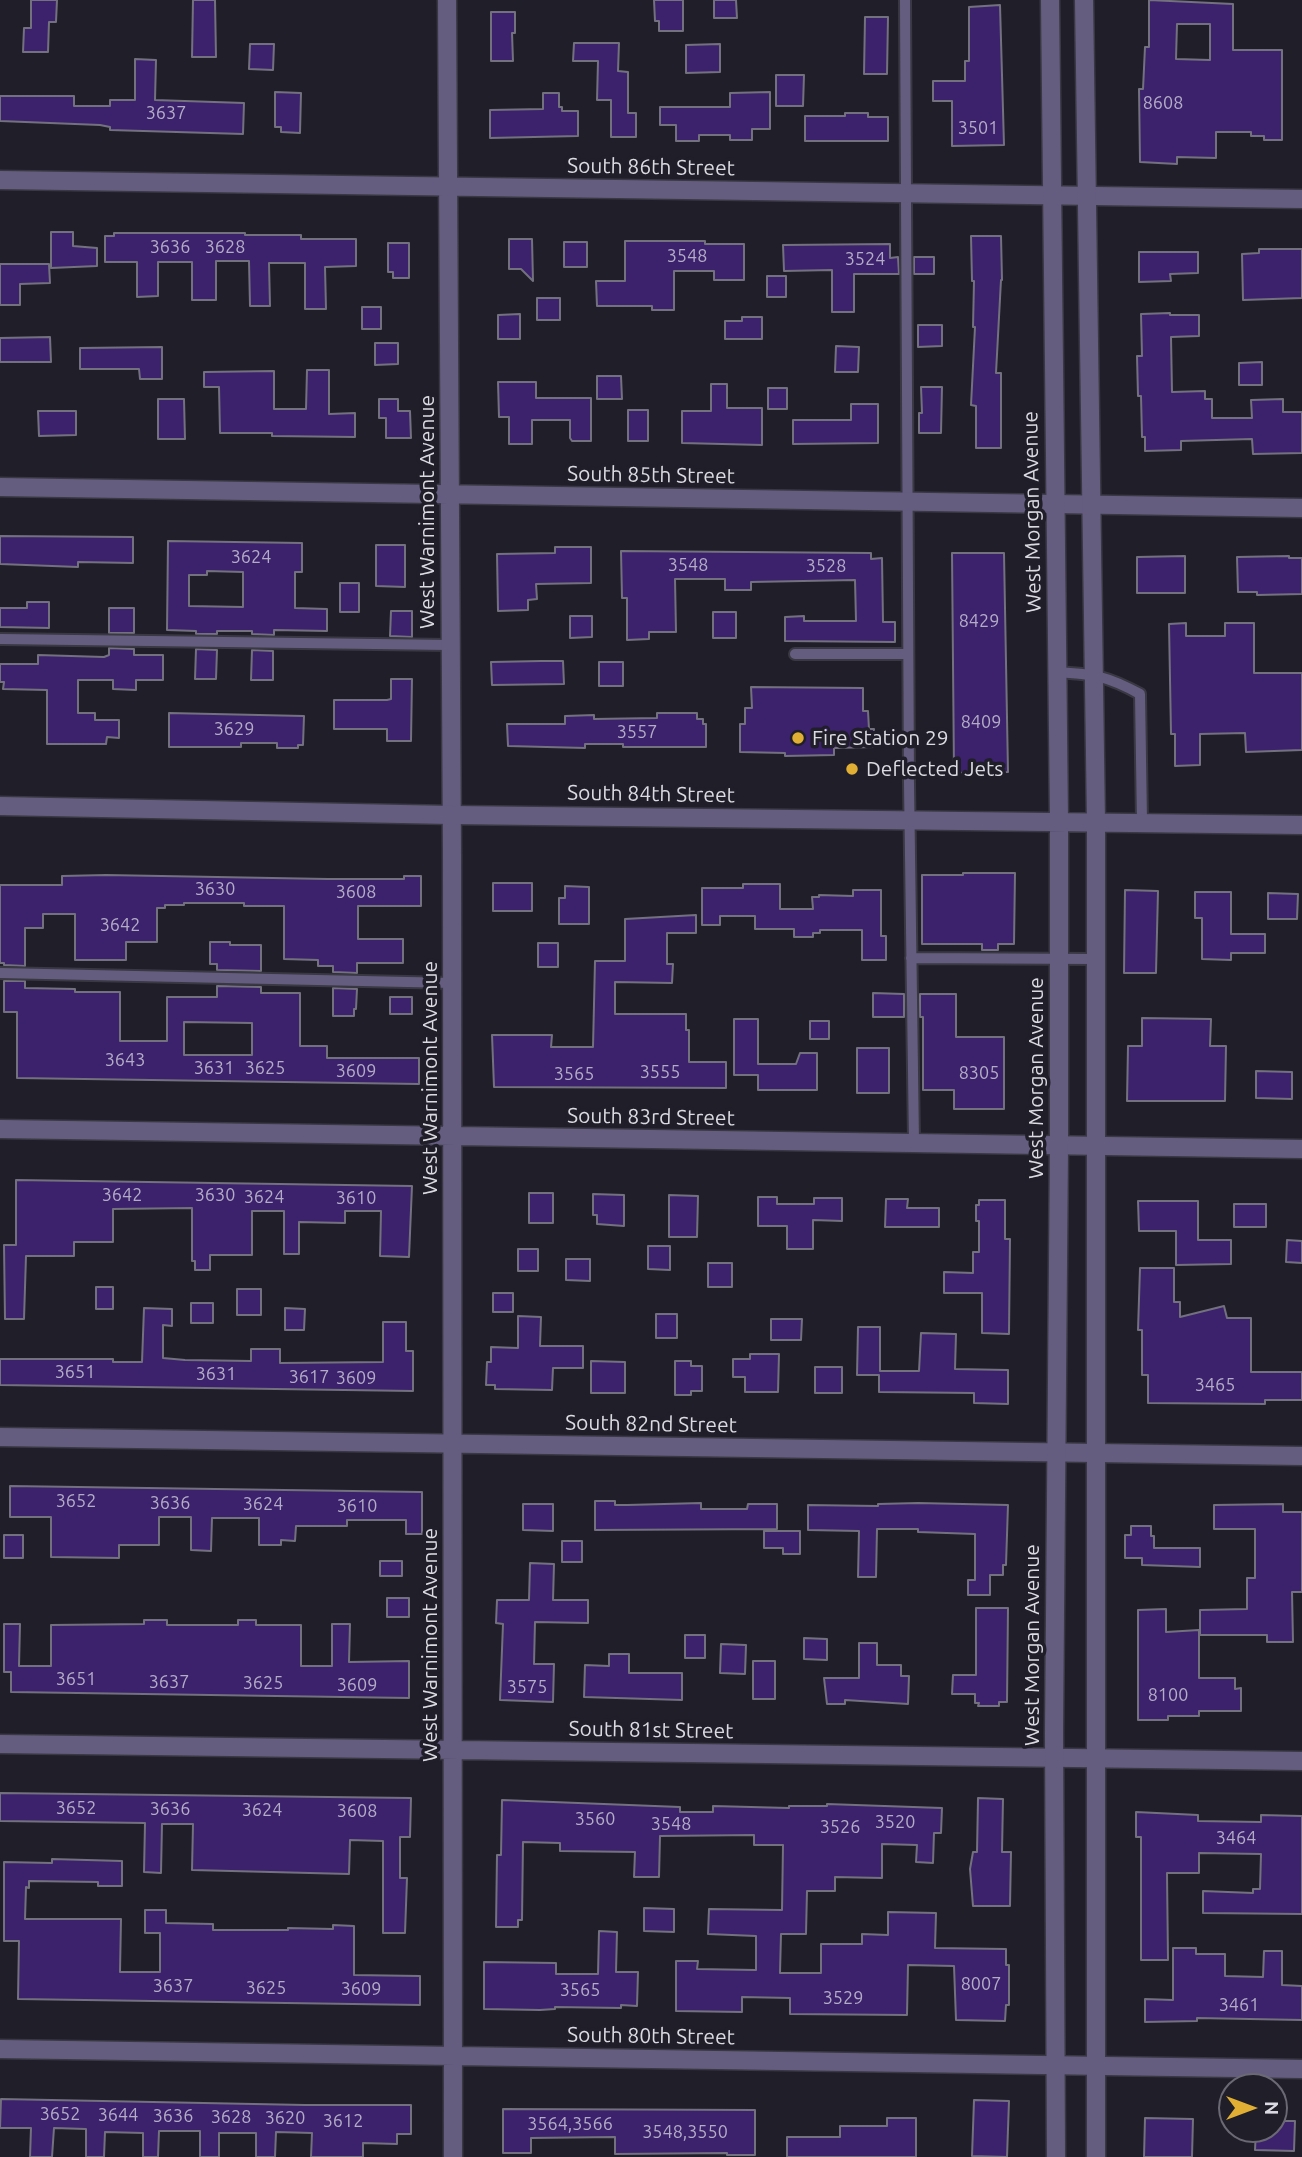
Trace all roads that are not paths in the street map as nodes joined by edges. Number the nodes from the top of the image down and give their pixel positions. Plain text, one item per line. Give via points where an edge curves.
1 (447, 0) edge
2 (905, 0) edge
3 (1050, 0) edge
4 (1084, 0) edge
5 (0, 180) edge
6 (448, 187) junction
7 (905, 194) junction
8 (1052, 196) junction
9 (1086, 197) junction
10 (1302, 199) edge
11 (0, 487) edge
12 (450, 495) junction
13 (907, 502) junction
14 (1054, 504) junction
15 (1091, 505) junction
16 (1302, 508) edge
17 (0, 639) edge
18 (450, 645) junction
19 (795, 654) dead end
20 (908, 654) junction
21 (1056, 672) junction
22 (1094, 674) junction
23 (0, 806) edge
24 (452, 815) junction
25 (909, 819) junction
26 (1059, 821) junction
27 (1096, 822) junction
28 (1142, 823) junction
29 (1302, 825) edge
30 (911, 958) junction
31 (1059, 959) junction
32 (1096, 959) junction
33 (0, 973) edge
34 (453, 983) junction
35 (0, 1129) edge
36 (452, 1137) junction
37 (914, 1143) junction
38 (1059, 1145) junction
39 (1096, 1146) junction
40 (1302, 1149) edge
41 (0, 1437) edge
42 (453, 1444) junction
43 (1056, 1452) junction
44 (1096, 1453) junction
45 (1302, 1457) edge
46 (0, 1744) edge
47 (453, 1751) junction
48 (1054, 1757) junction
49 (1096, 1758) junction
50 (1302, 1761) edge
51 (0, 2049) edge
52 (453, 2056) junction
53 (1056, 2065) junction
54 (1095, 2065) junction
55 (1302, 2069) edge
56 (453, 2157) edge
57 (1056, 2157) edge
58 (1096, 2157) edge

1 - 6 street, West Warnimont Avenue
2 - 7 lane
3 - 8 street, West Morgan Avenue
4 - 9 street
5 - 6 street, South 86th Street
6 - 7 street, South 86th Street
6 - 12 street, West Warnimont Avenue
7 - 8 street, South 86th Street
7 - 13 lane
8 - 9 street, South 86th Street
8 - 14 street, West Morgan Avenue
9 - 10 street, South 86th Street
9 - 15 street
11 - 12 street, South 85th Street
12 - 13 street, South 85th Street
12 - 18 street, West Warnimont Avenue
13 - 14 street, South 85th Street
13 - 20 lane
14 - 15 street, South 85th Street
14 - 21 street, West Morgan Avenue
15 - 16 street, South 85th Street
15 - 22 street
17 - 18 lane
18 - 24 street, West Warnimont Avenue
19 - 20 lane
20 - 25 lane
21 - 22 lane
21 - 26 street, West Morgan Avenue
22 - 27 street
22 - 28 lane via 1140,694
23 - 24 street, South 84th Street
24 - 25 street, South 84th Street
24 - 34 street, West Warnimont Avenue
25 - 26 street, South 84th Street
25 - 30 lane
26 - 27 street, South 84th Street
26 - 31 street, West Morgan Avenue
27 - 28 street, South 84th Street
27 - 32 street
28 - 29 street, South 84th Street
30 - 31 lane
30 - 37 lane
31 - 32 lane
31 - 38 street, West Morgan Avenue
32 - 39 street
33 - 34 lane
34 - 36 street, West Warnimont Avenue
35 - 36 street, South 83rd Street
36 - 37 street, South 83rd Street
36 - 42 street, West Warnimont Avenue
37 - 38 street, South 83rd Street
38 - 39 street, South 83rd Street
38 - 43 street, West Morgan Avenue
39 - 40 street, South 83rd Street
39 - 44 street
41 - 42 street, South 82nd Street
42 - 43 street, South 82nd Street
42 - 47 street, West Warnimont Avenue
43 - 44 street, South 82nd Street
43 - 48 street, West Morgan Avenue
44 - 45 street, South 82nd Street
44 - 49 street
46 - 47 street, South 81st Street
47 - 48 street, South 81st Street
47 - 52 street, West Warnimont Avenue
48 - 49 street, South 81st Street
48 - 53 street, West Morgan Avenue
49 - 50 street, South 81st Street
49 - 54 street
51 - 52 street, South 80th Street
52 - 53 street, South 80th Street
52 - 56 street, West Warnimont Avenue
53 - 54 street, South 80th Street
53 - 57 street, West Morgan Avenue
54 - 55 street, South 80th Street
54 - 58 street

